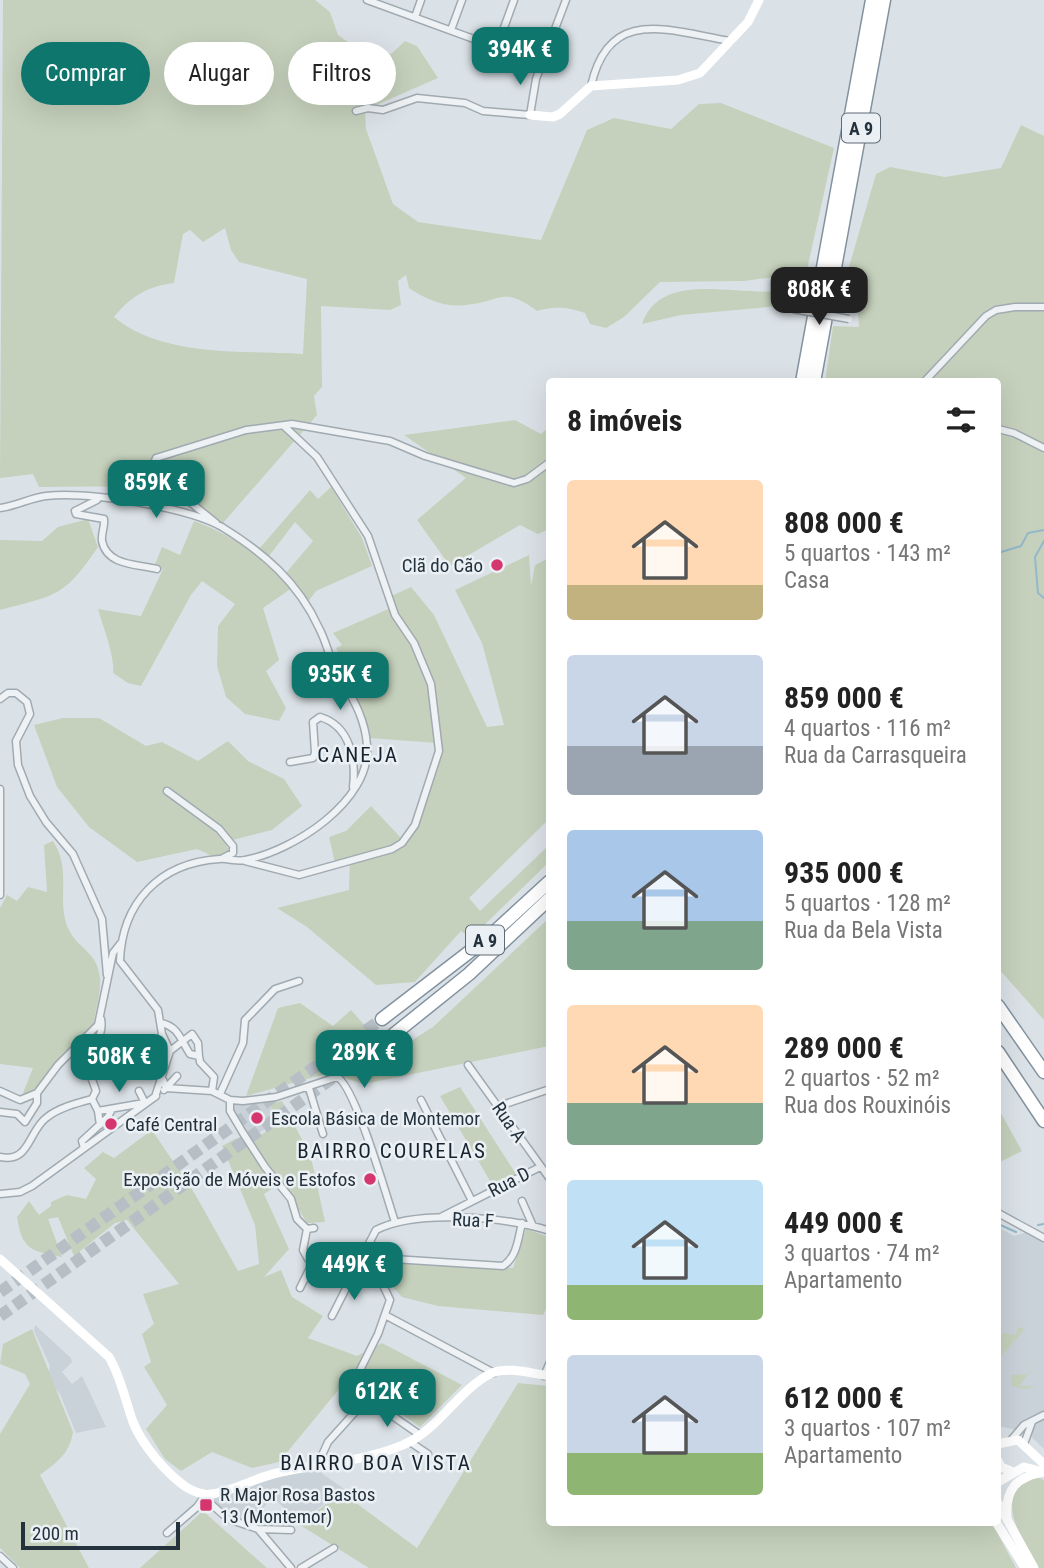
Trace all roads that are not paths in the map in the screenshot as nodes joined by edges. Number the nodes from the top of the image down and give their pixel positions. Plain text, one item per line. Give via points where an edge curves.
1 (368, 0) edge
2 (421, 0) edge
3 (462, 0) edge
4 (514, 0) edge
5 (758, 0) edge
6 (872, 0) edge
7 (884, 0) edge
8 (564, 1) edge
9 (379, 2) edge
10 (415, 17) junction
11 (451, 30) junction
12 (730, 41) junction
13 (497, 47) junction
14 (542, 64) junction
15 (591, 86) junction
16 (356, 111) dead end
17 (530, 115) junction
18 (831, 256) junction
19 (1044, 307) edge
20 (793, 309) dead end
21 (849, 319) dead end
22 (801, 378) edge
23 (814, 378) edge
24 (928, 378) edge
25 (284, 426) junction
26 (1001, 430) edge
27 (1044, 448) edge
28 (546, 465) edge
29 (99, 499) junction
30 (0, 508) edge
31 (217, 524) junction
32 (157, 569) dead end
33 (0, 699) edge
34 (290, 762) dead end
35 (0, 789) edge
36 (167, 791) dead end
37 (353, 793) junction
38 (221, 859) junction
39 (243, 860) junction
40 (546, 885) edge
41 (0, 895) edge
42 (546, 902) edge
43 (546, 910) edge
44 (121, 943) junction
45 (107, 975) junction
46 (299, 981) dead end
47 (435, 1000) junction
48 (1001, 1010) edge
49 (100, 1017) junction
50 (382, 1019) tunnel mouth
51 (161, 1023) junction
52 (162, 1034) junction
53 (393, 1035) tunnel mouth
54 (183, 1040) junction
55 (170, 1051) junction
56 (152, 1055) dead end
57 (200, 1056) junction
58 (1001, 1056) edge
59 (468, 1065) dead end
60 (1044, 1072) edge
61 (163, 1074) junction
62 (177, 1076) dead end
63 (166, 1088) junction
64 (309, 1088) junction
65 (546, 1090) edge
66 (0, 1091) edge
67 (139, 1091) dead end
68 (37, 1093) junction
69 (216, 1093) junction
70 (155, 1097) junction
71 (92, 1099) junction
72 (230, 1100) junction
73 (421, 1100) dead end
74 (145, 1103) junction
75 (499, 1106) junction
76 (112, 1109) junction
77 (0, 1111) edge
78 (98, 1111) junction
79 (1044, 1121) edge
80 (100, 1125) junction
81 (323, 1134) dead end
82 (84, 1148) junction
83 (0, 1157) edge
84 (540, 1167) junction
85 (546, 1174) edge
86 (0, 1195) edge
87 (472, 1201) junction
88 (522, 1201) dead end
89 (1001, 1215) edge
90 (440, 1218) junction
91 (395, 1222) junction
92 (522, 1223) junction
93 (533, 1226) junction
94 (546, 1230) edge
95 (1044, 1238) edge
96 (362, 1257) junction
97 (0, 1259) edge
98 (313, 1262) junction
99 (356, 1275) junction
100 (300, 1288) dead end
101 (385, 1315) junction
102 (332, 1316) dead end
103 (494, 1373) junction
104 (546, 1376) edge
105 (364, 1402) junction
106 (1044, 1415) edge
107 (1033, 1420) junction
108 (420, 1435) junction
109 (1012, 1439) junction
110 (410, 1442) junction
111 (1001, 1444) edge
112 (1025, 1446) junction
113 (428, 1454) dead end
114 (318, 1464) junction
115 (1044, 1464) edge
116 (1001, 1465) edge
117 (1024, 1467) junction
118 (1013, 1472) junction
119 (1044, 1472) edge
120 (1001, 1480) edge
121 (206, 1494) junction
122 (1001, 1510) edge
123 (1007, 1524) junction
124 (999, 1526) edge
125 (258, 1529) junction
126 (291, 1530) dead end
127 (167, 1533) dead end
128 (334, 1548) dead end
129 (0, 1556) edge
130 (13, 1568) edge
131 (290, 1568) edge
132 (301, 1568) edge
133 (1025, 1568) edge
134 (1034, 1568) edge

1 - 9 street
2 - 10 street
3 - 11 street
4 - 13 street
5 - 12 main road via 748,22
6 - 18 highway, A 9
7 - 18 highway, A 9
8 - 14 street
9 - 10 street
10 - 11 street
11 - 13 street
12 - 15 main road via 710,65 692,76
12 - 15 street via 651,28 628,32 601,53
13 - 14 street
14 - 17 street via 530,98
15 - 17 main road via 553,117
16 - 17 street via 383,110 417,98
18 - 22 highway, A 9
18 - 23 highway, A 9
19 - 24 street via 996,310 986,316
20 - 21 street, bridge
25 - 28 street via 390,441 513,483
25 - 31 street via 246,430 152,463 155,474
25 - 39 street via 317,457 368,536 395,615 409,633 431,684 439,751 415,825 392,849 299,875
26 - 27 street
29 - 30 street via 48,496
29 - 31 street via 137,501
29 - 32 street via 75,511 104,519 102,538 110,556
31 - 37 street via 263,553 290,581 320,630 328,655 361,715 367,745 363,772
33 - 45 street via 16,693 27,702 30,714 16,741 18,765 46,822 73,854 102,919
34 - 37 street via 313,758 313,722 325,719 335,725 352,750
35 - 41 street
36 - 38 street via 219,829 233,845 233,853
37 - 39 street via 324,821 279,849
38 - 39 street
38 - 44 street via 171,872 140,894
40 - 50 highway, A 9 via 490,936
42 - 47 highway, A 9
43 - 47 highway via 477,974
44 - 45 street
44 - 51 street via 120,961 158,1010
45 - 49 street
46 - 69 street via 275,989 246,1020 243,1043
47 - 53 highway, A 9
48 - 60 highway
49 - 68 street via 94,1032 66,1055
49 - 71 street via 99,1042 89,1067 96,1091
51 - 52 street
51 - 54 street via 171,1025
52 - 55 street
52 - 56 street
54 - 55 street
54 - 57 street via 190,1054
54 - 57 street via 194,1036
55 - 61 street
57 - 69 street via 214,1077
58 - 79 highway
59 - 75 street, Rua A
61 - 63 street
61 - 70 street
62 - 63 street
63 - 69 street
63 - 70 street
64 - 72 street via 276,1097
64 - 81 street
64 - 91 street via 337,1077 347,1084
65 - 75 street
66 - 68 street via 20,1100
67 - 74 street
68 - 77 street via 25,1122 17,1114
69 - 72 street
70 - 74 street
71 - 78 street
71 - 83 street via 44,1119 20,1155
72 - 98 street via 230,1111 243,1133 292,1199 297,1219 310,1229 303,1250
73 - 87 street
74 - 76 street
74 - 82 street
75 - 84 street, Rua A
76 - 78 street
76 - 80 street
78 - 80 street
80 - 82 street via 82,1141
82 - 86 street via 28,1189
84 - 85 street, Rua A
84 - 87 street, Rua D
87 - 90 street, Rua D
88 - 93 street
89 - 95 street
90 - 91 street, Rua F
90 - 92 street, Rua F
91 - 96 street via 376,1230
92 - 93 street, Rua F
92 - 96 street via 511,1261 503,1266
93 - 94 street, Rua F
96 - 99 street
97 - 121 main road via 104,1352 146,1444 179,1481
98 - 99 street
98 - 100 street
99 - 101 street via 382,1283 390,1300
99 - 102 street
101 - 103 street
101 - 105 street via 355,1384
103 - 104 main road via 506,1370
103 - 108 main road
105 - 108 street via 377,1405
105 - 114 street via 328,1442
106 - 107 street
107 - 109 street
107 - 112 street via 1027,1427
108 - 110 main road
109 - 111 main road
109 - 112 main road
110 - 113 street
110 - 114 main road
112 - 115 main road
112 - 117 main road
114 - 121 main road
116 - 118 main road
117 - 118 main road
117 - 119 main road
118 - 120 main road
119 - 123 main road via 1024,1476 1012,1486
121 - 125 street via 229,1519
121 - 127 street
122 - 123 main road
123 - 134 main road
124 - 133 main road
125 - 126 street
125 - 131 street
128 - 132 street
129 - 130 street

